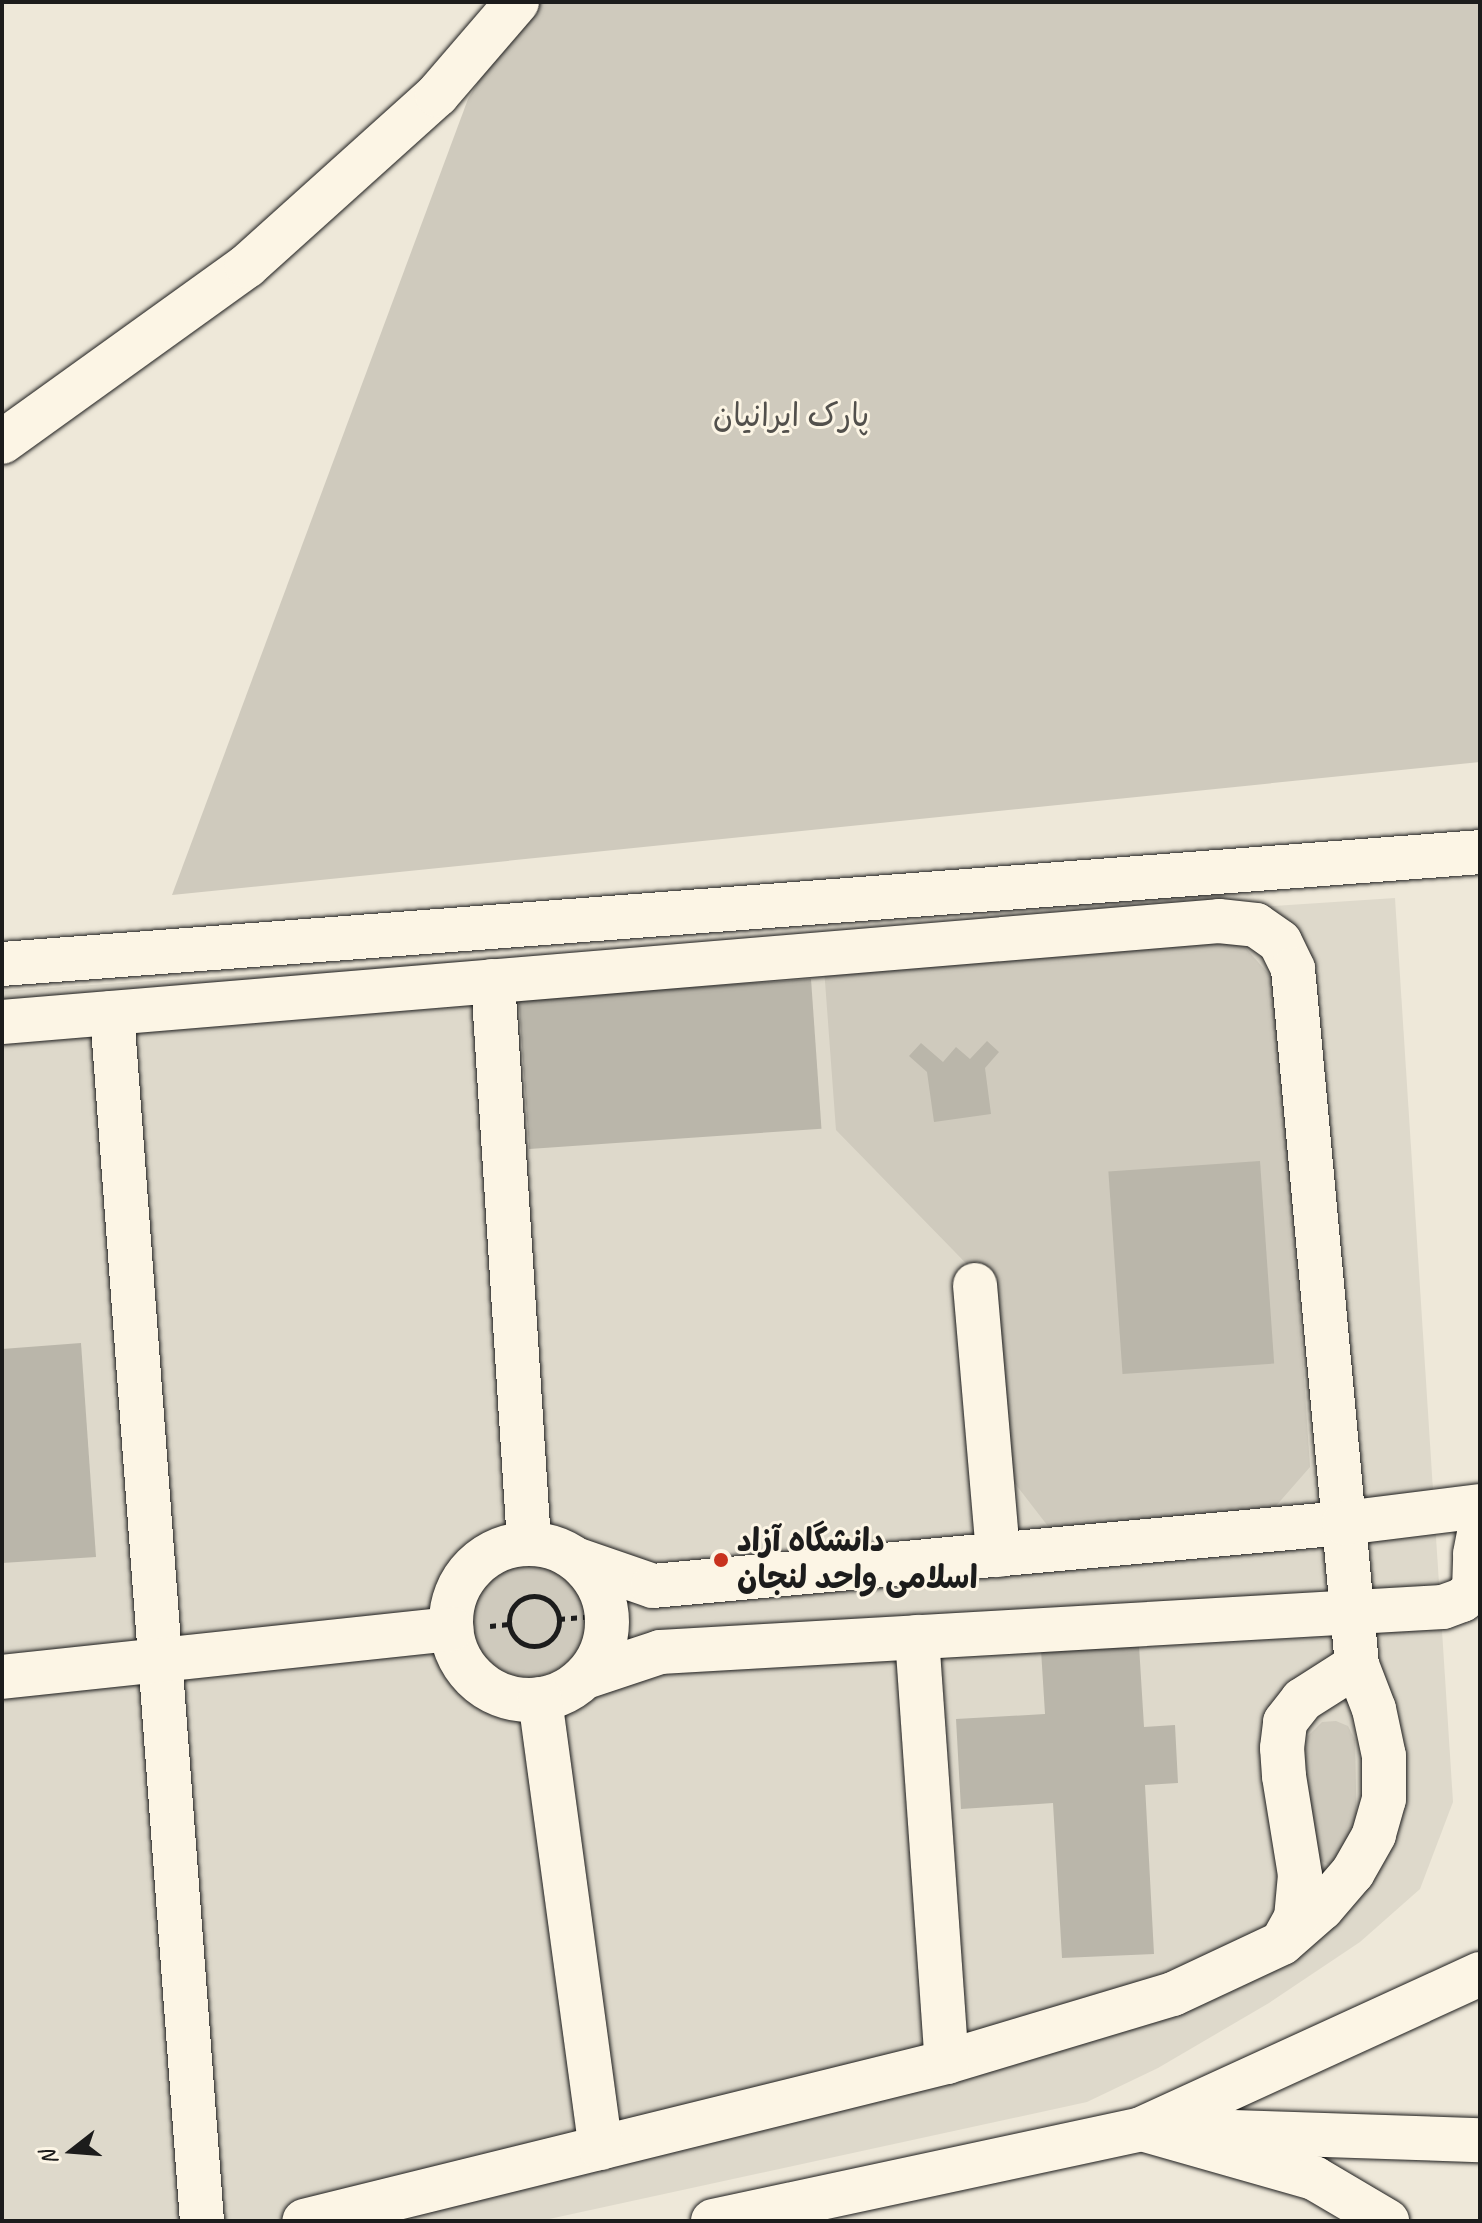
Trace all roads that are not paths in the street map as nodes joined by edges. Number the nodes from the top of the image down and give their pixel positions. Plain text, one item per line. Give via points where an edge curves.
1 (517, 2) edge
2 (2, 442) edge
3 (1480, 852) edge
4 (2, 964) edge
5 (493, 981) junction
6 (112, 1013) junction
7 (2, 1022) edge
8 (975, 1285) dead end
9 (1480, 1506) edge
10 (1344, 1523) junction
11 (1480, 1529) edge
12 (529, 1543) junction
13 (998, 1555) junction
14 (578, 1560) junction
15 (1352, 1612) junction
16 (451, 1629) junction
17 (917, 1637) junction
18 (160, 1660) junction
19 (1357, 1665) junction
20 (2, 1677) edge
21 (585, 1677) junction
22 (540, 1699) junction
23 (1282, 1943) junction
24 (1480, 1974) edge
25 (947, 2062) junction
26 (1142, 2129) junction
27 (1480, 2140) edge
28 (601, 2148) junction
29 (202, 2221) edge
30 (304, 2221) edge
31 (713, 2221) edge
32 (1387, 2221) edge

1 - 2 street via 437,95 247,266
3 - 4 street
5 - 6 street
5 - 10 street via 1219,921 1256,925 1280,942 1293,969
5 - 12 street
6 - 7 street
6 - 18 street
8 - 13 street
9 - 10 street
10 - 13 street
10 - 15 street
11 - 15 street via 1474,1590 1462,1600 1443,1607
12 - 14 street
12 - 16 street via 504,1547 463,1579 453,1603
13 - 14 street via 653,1586
14 - 21 street via 595,1580 606,1615 600,1655
15 - 17 street
15 - 19 street
16 - 18 street
16 - 22 street via 457,1653 491,1690 515,1699
17 - 21 street via 660,1652
17 - 25 street
18 - 20 street
18 - 29 street
19 - 23 street via 1384,1756 1384,1799 1374,1835 1353,1872
19 - 23 street via 1302,1700 1285,1722 1284,1776 1300,1887 1296,1918
21 - 22 street via 564,1692
22 - 28 street
23 - 25 street via 1173,1994
24 - 26 street
25 - 28 street
26 - 27 street
26 - 31 street
26 - 32 street via 1314,2178
28 - 30 street

